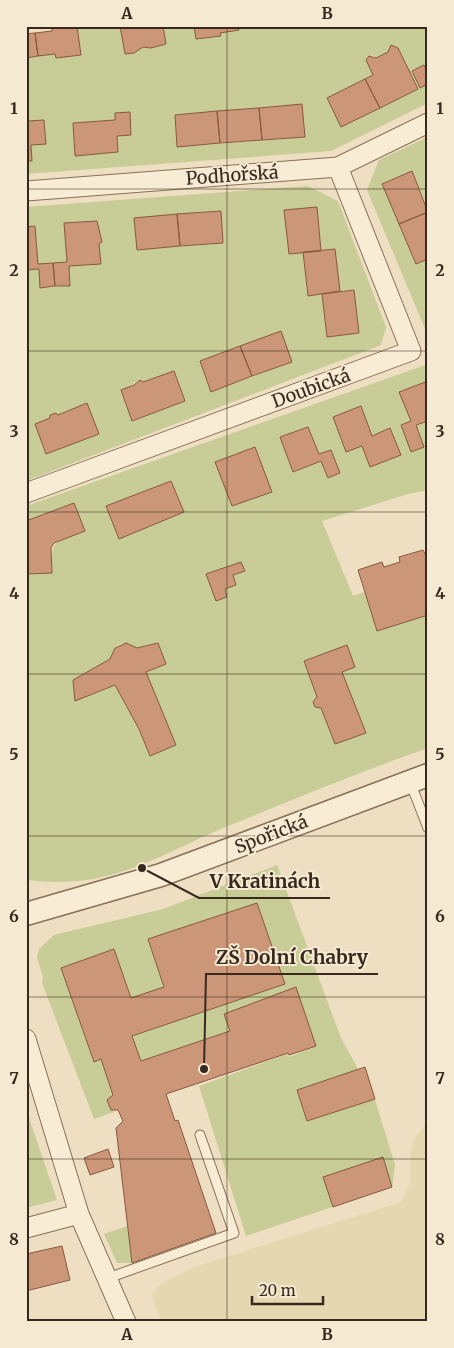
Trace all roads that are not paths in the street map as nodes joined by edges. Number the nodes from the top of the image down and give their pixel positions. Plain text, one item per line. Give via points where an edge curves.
1 (428, 123) edge
2 (338, 167) junction
3 (26, 191) edge
4 (26, 493) edge
5 (419, 778) edge
6 (428, 828) edge
7 (26, 914) edge
8 (26, 1039) edge
9 (200, 1135) dead end
10 (79, 1214) junction
11 (26, 1228) edge
12 (108, 1278) junction
13 (126, 1322) edge

1 - 2 street, Podhořská
2 - 3 street, Podhořská
2 - 4 street, Doubická via 411,351
5 - 6 lane
5 - 7 street, Spořická via 161,875
8 - 10 street
9 - 12 lane via 234,1233
10 - 11 street
10 - 12 street
12 - 13 street

